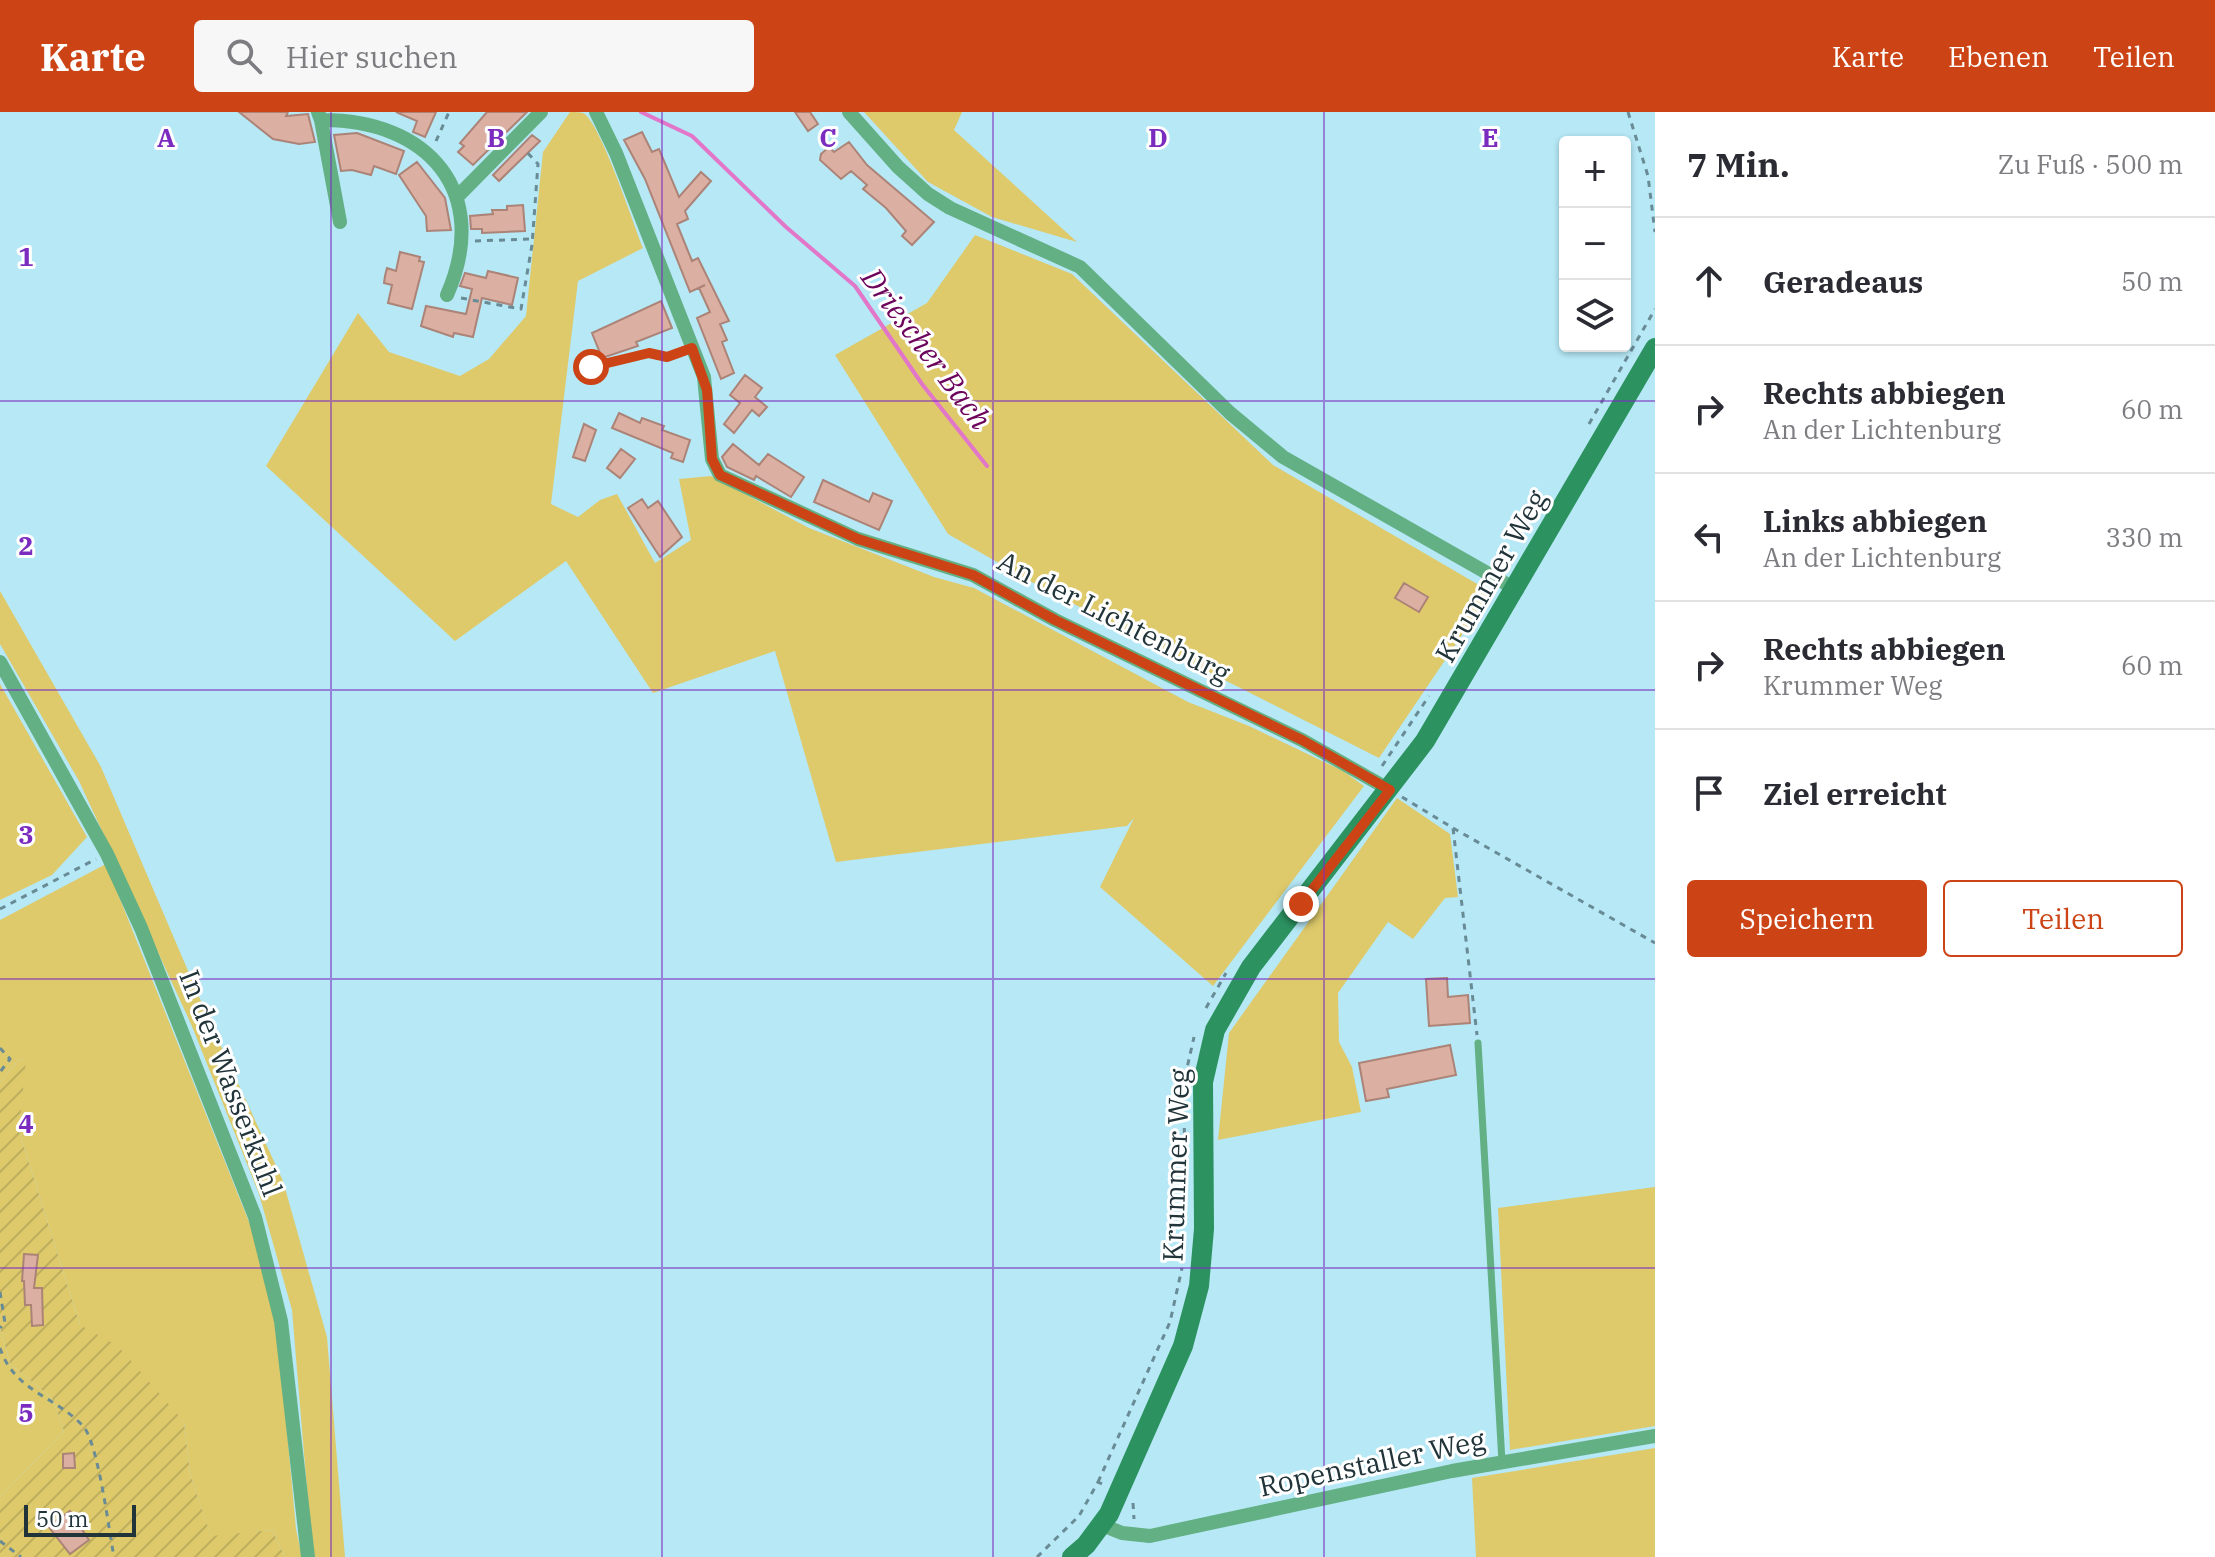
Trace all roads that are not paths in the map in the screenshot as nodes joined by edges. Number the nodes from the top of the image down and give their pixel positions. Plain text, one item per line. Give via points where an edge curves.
1 (541, 112) edge
2 (596, 112) edge
3 (849, 112) edge
4 (320, 116) edge
5 (459, 195) junction
6 (340, 222) dead end
7 (447, 295) road end
8 (692, 348) junction
9 (1655, 348) edge
10 (591, 367) dead end
11 (1517, 590) junction
12 (0, 662) edge
13 (1390, 790) junction
14 (1478, 1043) road end
15 (1655, 1436) edge
16 (1502, 1462) junction
17 (1102, 1525) junction
18 (308, 1557) edge
19 (1072, 1557) edge

1 - 5 street
2 - 8 street, An der Lichtenburg
3 - 11 street via 928,194 1080,267 1230,413 1283,457
4 - 5 street via 365,123 409,140 430,154
4 - 6 street
5 - 7 street via 458,270
8 - 10 lane via 667,357 649,353
8 - 13 street, An der Lichtenburg via 707,390 712,459 720,475 858,539 973,575 1302,740
9 - 11 main road, Krummer Weg
11 - 13 main road, Krummer Weg
12 - 18 street, In der Wasserkuhl via 107,854 255,1217 281,1321
13 - 17 main road, Krummer Weg via 1251,967 1215,1030 1203,1082 1199,1286 1183,1346
14 - 16 lane
15 - 16 street, Ropenstaller Weg
16 - 17 street, Ropenstaller Weg via 1150,1536
17 - 19 main road, Krummer Weg

